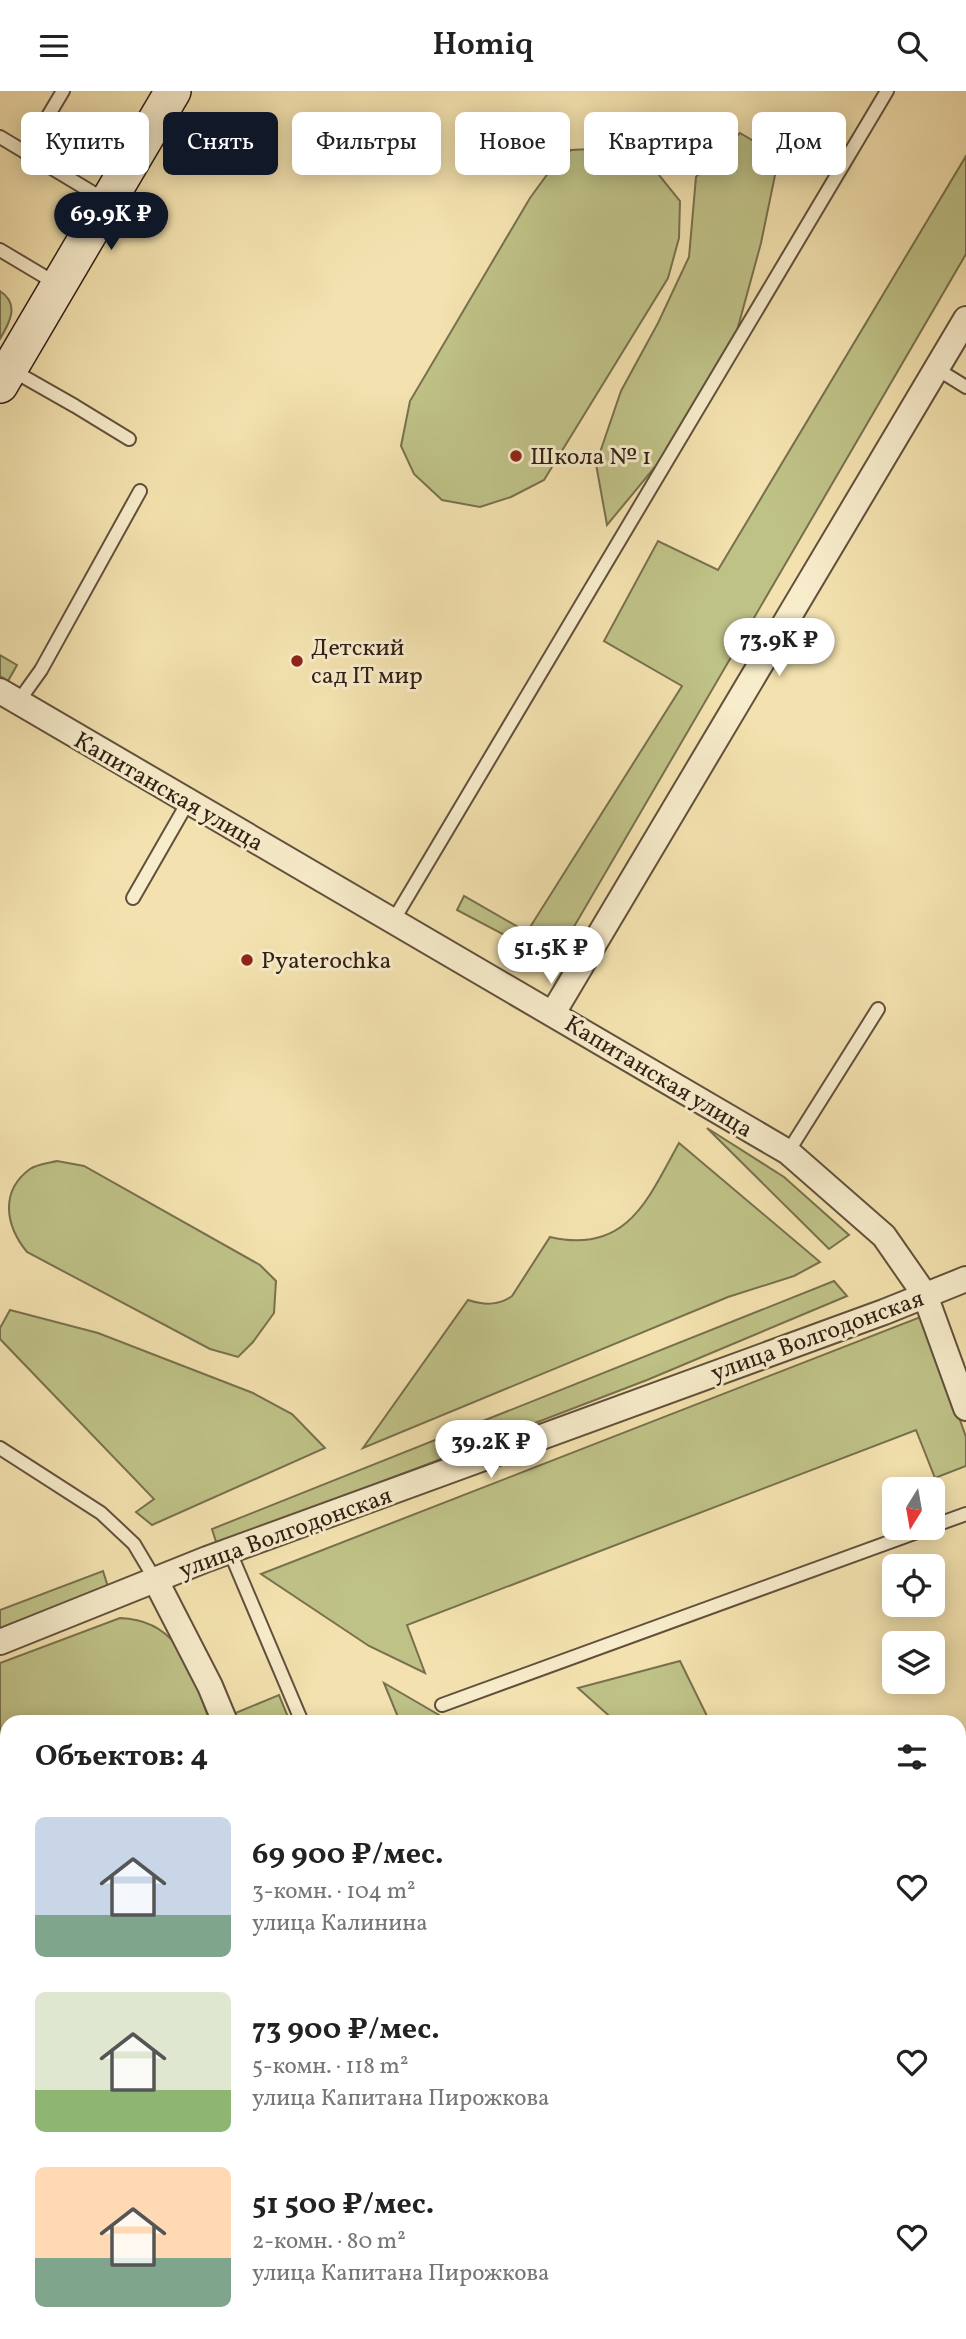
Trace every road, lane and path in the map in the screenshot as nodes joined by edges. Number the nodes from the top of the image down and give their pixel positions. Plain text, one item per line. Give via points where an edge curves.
1 (63, 91) edge
2 (173, 91) edge
3 (887, 91) edge
4 (50, 112) edge
5 (0, 138) edge
6 (21, 150) edge
7 (63, 175) edge
8 (108, 202) junction
9 (0, 250) edge
10 (59, 285) junction
11 (966, 319) edge
12 (937, 369) junction
13 (5, 377) edge
14 (966, 387) edge
15 (130, 439) dead end
16 (140, 491) dead end
17 (9, 697) edge
18 (188, 802) junction
19 (134, 898) dead end
20 (393, 921) junction
21 (878, 1009) dead end
22 (552, 1013) junction
23 (788, 1152) junction
24 (966, 1279) edge
25 (925, 1295) junction
26 (966, 1408) edge
27 (0, 1448) edge
28 (966, 1514) edge
29 (945, 1522) edge
30 (895, 1540) edge
31 (230, 1552) junction
32 (156, 1581) junction
33 (0, 1642) edge
34 (442, 1705) dead end
35 (222, 1715) edge
36 (299, 1715) edge

1 - 4 lane
2 - 8 main road
3 - 20 lane
5 - 6 lane
7 - 8 lane
8 - 10 main road
9 - 10 lane
10 - 13 main road
11 - 12 street
12 - 14 lane
12 - 22 street
13 - 15 lane via 75,406
16 - 17 lane via 41,670
17 - 18 street, Капитанская улица
18 - 19 lane
18 - 20 street, Капитанская улица
20 - 22 street, Капитанская улица
21 - 23 lane
22 - 23 street, Капитанская улица
23 - 25 street, Капитанская улица via 884,1236
24 - 25 street, улица Волгодонская
25 - 26 street, Капитанская улица
25 - 31 street, улица Волгодонская
27 - 32 lane via 101,1513 134,1544
28 - 29 lane
30 - 34 lane
31 - 32 street, улица Волгодонская
31 - 36 lane
32 - 33 street, улица Волгодонская
32 - 35 street

